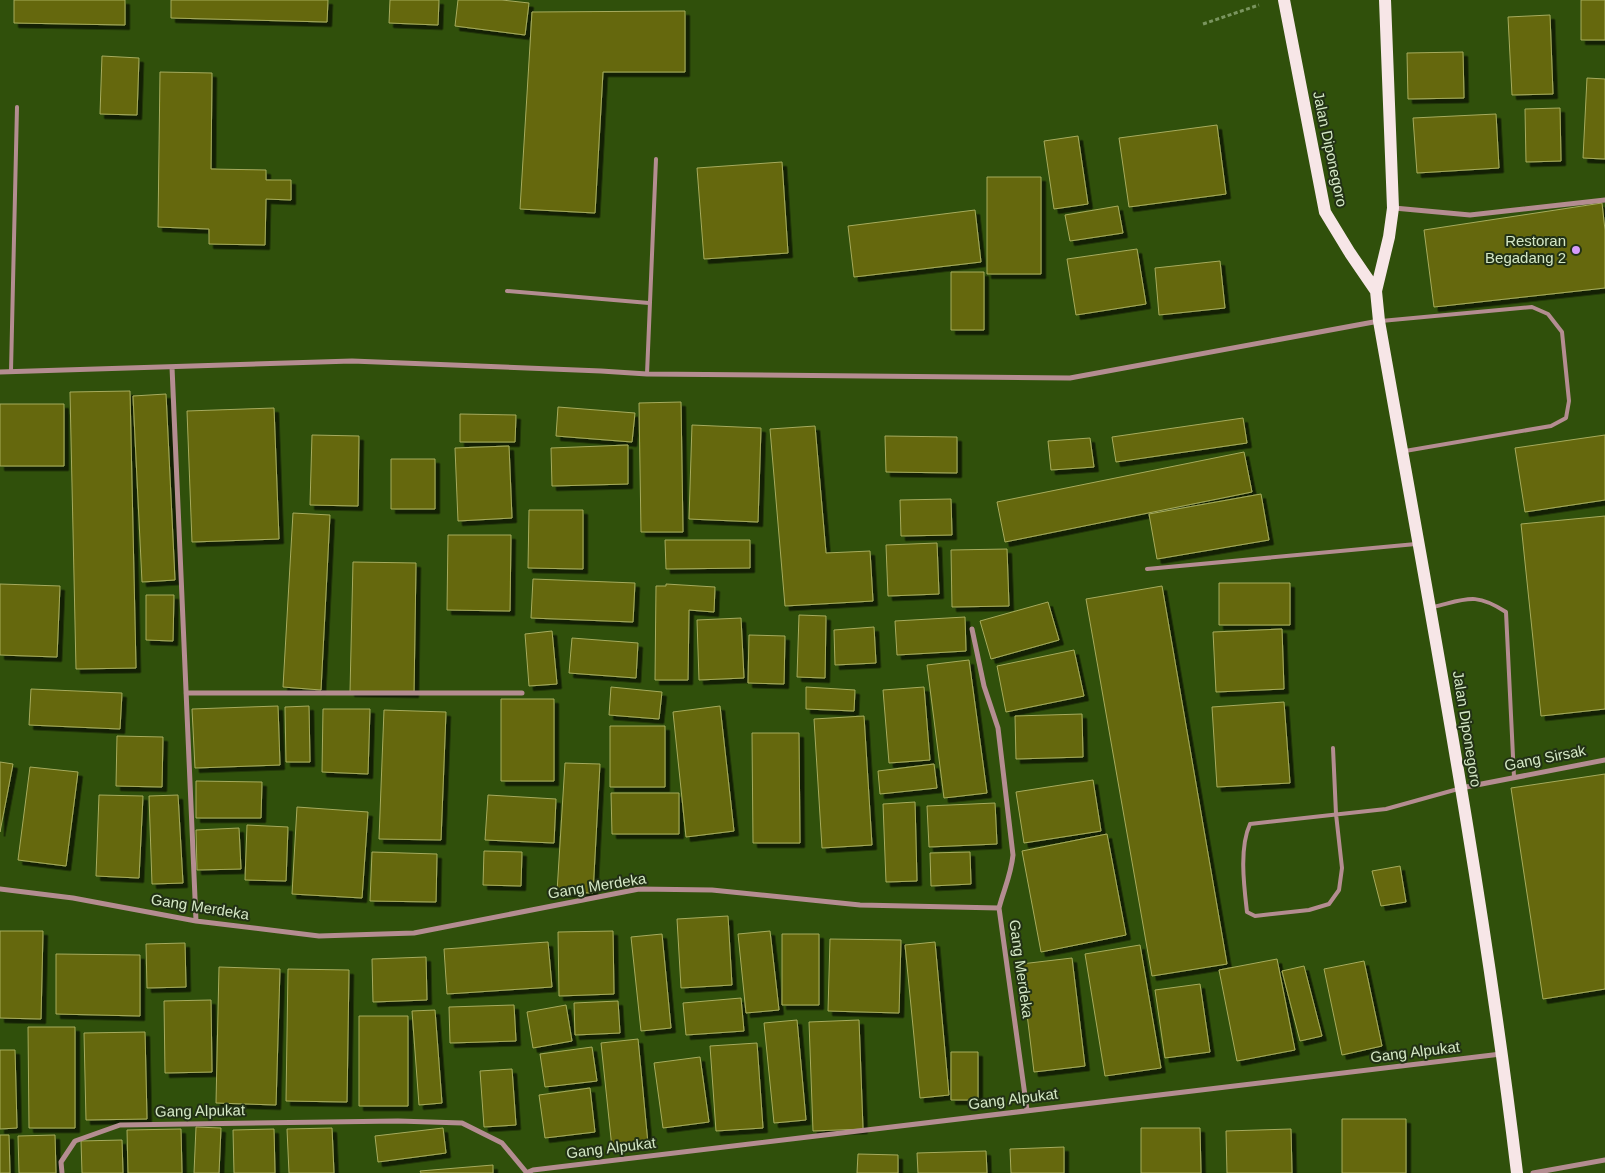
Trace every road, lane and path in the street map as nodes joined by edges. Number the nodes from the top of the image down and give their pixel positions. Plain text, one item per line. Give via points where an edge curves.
1 (1284, 0) edge
2 (1385, 0) edge
3 (1264, 3) dead end
4 (1203, 24) dead end
5 (17, 107) dead end
6 (656, 159) dead end
7 (1605, 200) edge
8 (1393, 208) junction
9 (507, 291) dead end
10 (1376, 291) junction
11 (649, 303) junction
12 (1379, 321) junction
13 (172, 366) junction
14 (11, 371) junction
15 (0, 372) edge
16 (647, 374) junction
17 (1402, 451) junction
18 (1419, 544) junction
19 (1147, 569) dead end
20 (1431, 607) junction
21 (972, 629) dead end
22 (186, 694) junction
23 (522, 694) dead end
24 (1333, 748) dead end
25 (1605, 760) edge
26 (1514, 777) junction
27 (1460, 788) junction
28 (1336, 814) junction
29 (0, 889) edge
30 (999, 908) junction
31 (196, 921) junction
32 (1503, 1054) junction
33 (1027, 1110) junction
34 (1605, 1160) edge
35 (62, 1173) edge
36 (526, 1173) edge
37 (1517, 1173) edge
38 (1533, 1173) edge

1 - 10 main road, Jalan Diponegoro via 1325,212
2 - 8 main road, Jalan Diponegoro
3 - 4 path
5 - 14 lane
6 - 11 lane
7 - 8 street via 1470,215
8 - 10 main road, Jalan Diponegoro
9 - 11 lane
10 - 12 main road, Jalan Diponegoro
11 - 16 lane
12 - 16 street via 1070,378
12 - 17 main road, Jalan Diponegoro
12 - 17 lane via 1532,307 1548,314 1562,332 1569,402 1566,418 1551,426
13 - 14 street
13 - 16 street via 352,361
13 - 22 street
14 - 15 street
17 - 18 main road, Jalan Diponegoro
18 - 19 lane
18 - 20 main road, Jalan Diponegoro
20 - 26 lane via 1473,598 1490,602 1506,612
20 - 27 main road, Jalan Diponegoro
21 - 30 street via 984,686 998,728 1013,855 1011,873
22 - 23 street
22 - 31 street
24 - 28 lane
25 - 26 street, Gang Sirsak
26 - 27 street, Gang Sirsak
27 - 28 lane via 1386,809
27 - 32 main road, Jalan Diponegoro
28 - 28 lane via 1250,824 1246,834 1243,882 1247,912 1255,916 1309,910 1329,904 1339,890 1342,868
29 - 31 street, Gang Merdeka via 73,898
30 - 31 street, Gang Merdeka via 860,905 712,890 639,889 414,933 319,936
30 - 33 street, Gang Merdeka
32 - 33 street, Gang Alpukat
32 - 37 main road, Jalan Diponegoro
33 - 36 street, Gang Alpukat
34 - 38 street
35 - 36 street, Gang Alpukat via 61,1162 75,1141 120,1125 398,1121 462,1123 502,1143

